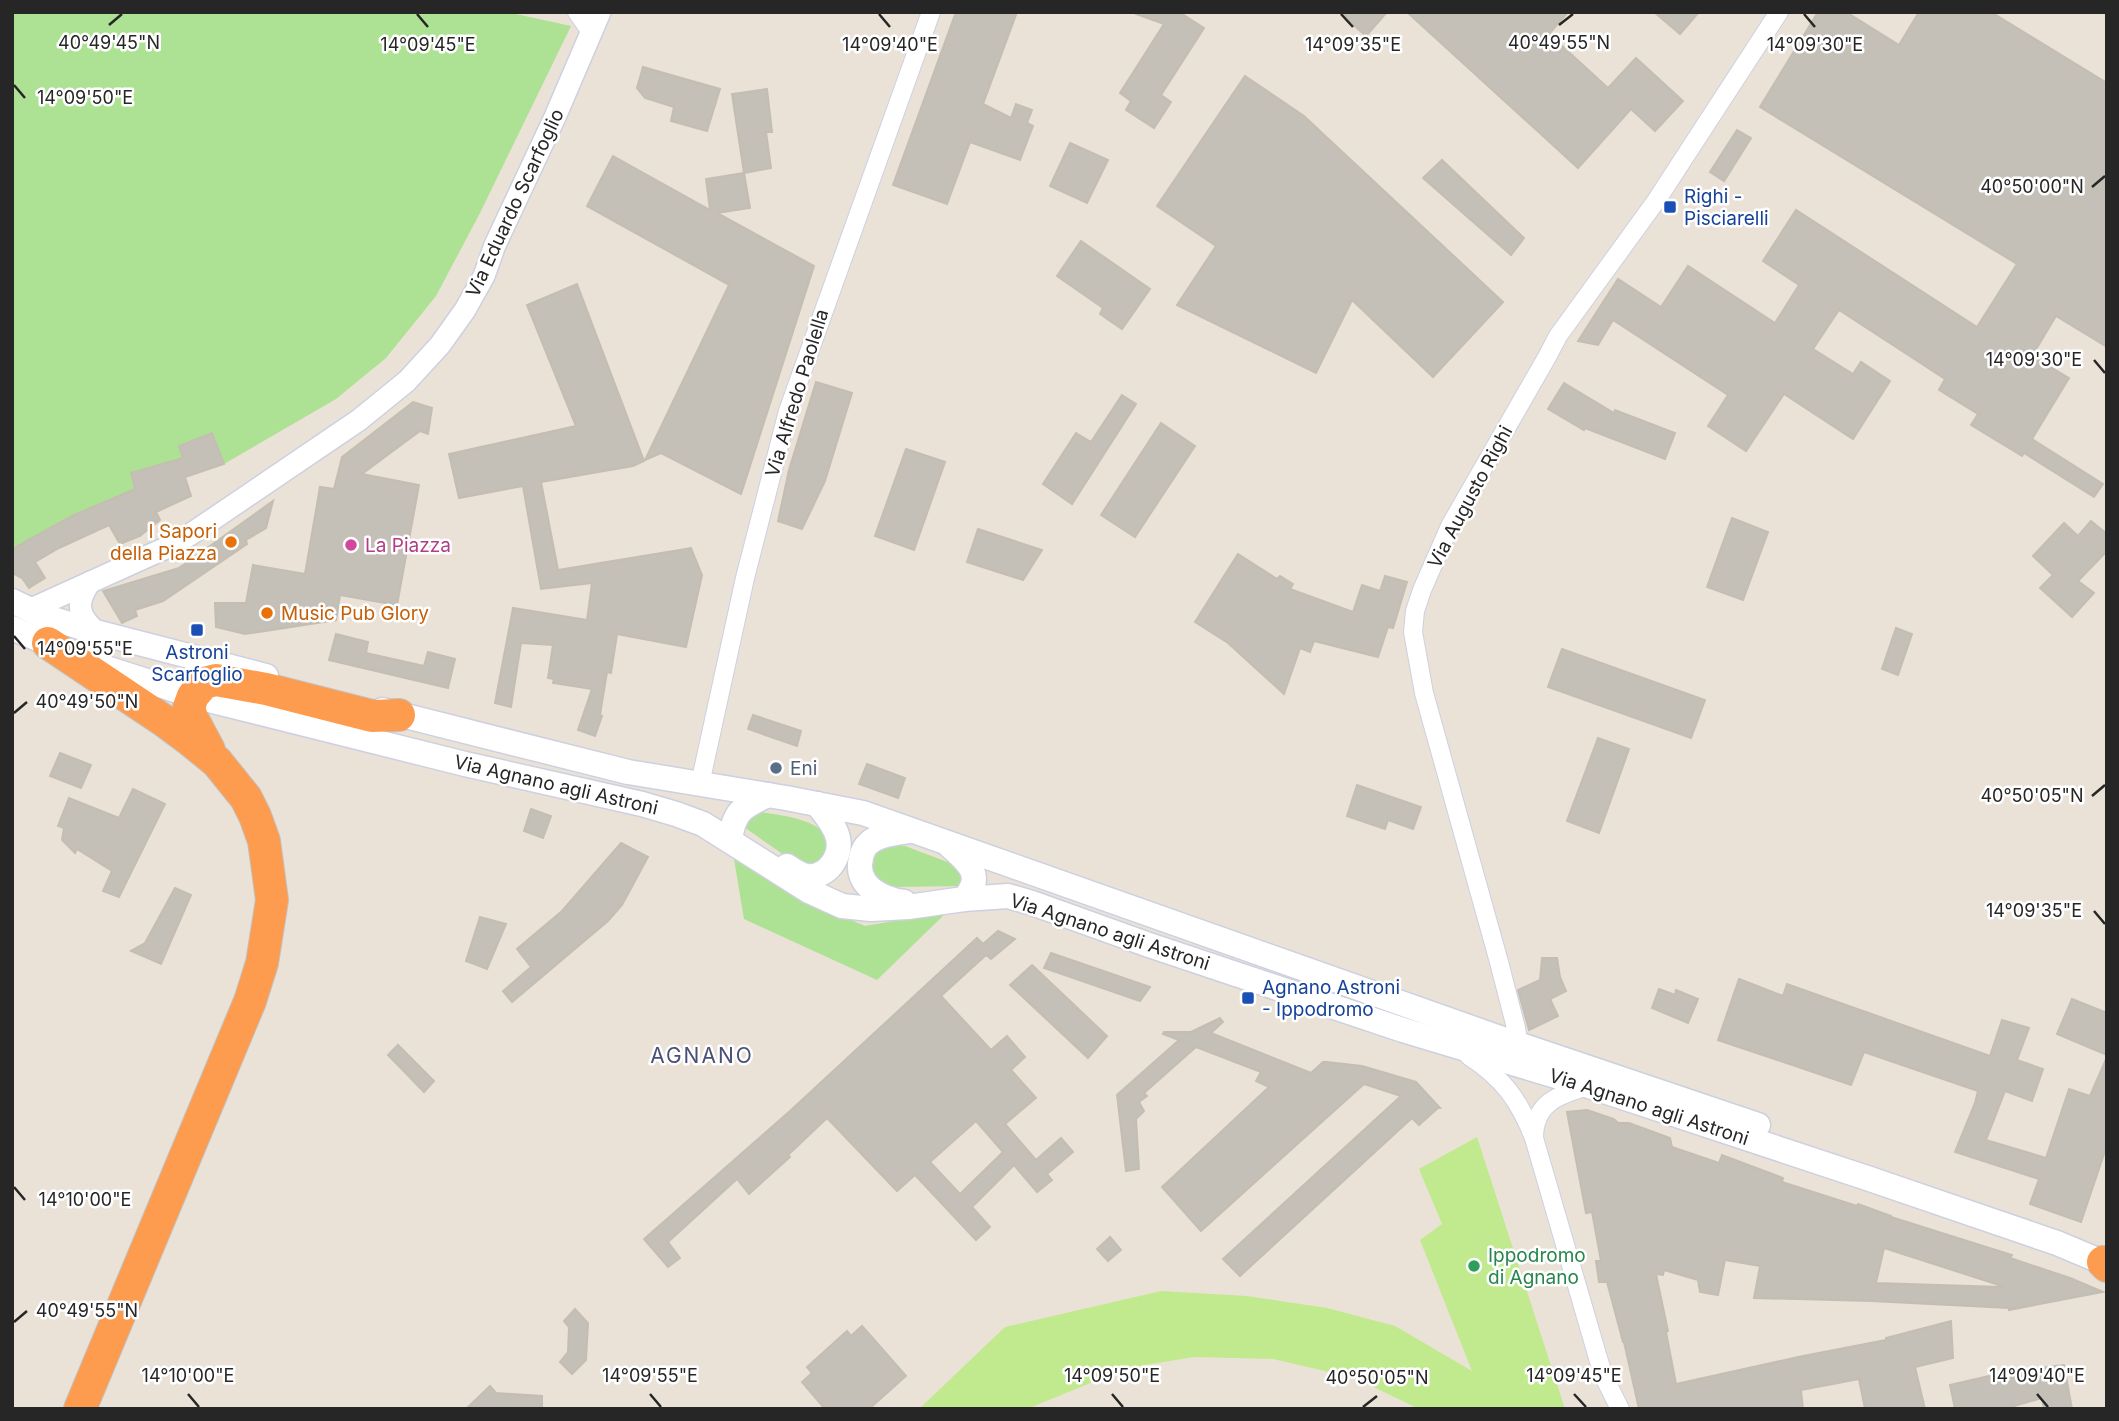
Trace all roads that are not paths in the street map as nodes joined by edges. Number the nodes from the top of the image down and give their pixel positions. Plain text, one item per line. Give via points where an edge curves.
1 (578, 12) edge
2 (931, 12) edge
3 (1779, 12) edge
4 (596, 22) edge
5 (90, 582) junction
6 (25, 625) edge
7 (96, 632) junction
8 (193, 696) junction
9 (399, 715) junction
10 (217, 762) junction
11 (700, 784) junction
12 (768, 795) junction
13 (817, 804) junction
14 (911, 831) junction
15 (730, 840) junction
16 (946, 843) junction
17 (964, 899) junction
18 (924, 905) junction
19 (1452, 1044) junction
20 (1520, 1056) junction
21 (1589, 1086) junction
22 (1534, 1138) junction
23 (2106, 1260) edge
24 (80, 1409) edge
25 (1620, 1409) edge

1 - 4 street
2 - 11 street, Via Alfredo Paolella via 788,411 745,578
3 - 20 street, Via Augusto Righi via 1656,201 1558,336 1450,526 1415,611 1413,632 1424,693 1499,962
4 - 5 street, Via Eduardo Scarfoglio via 484,276 454,327 424,363 359,420 191,534
5 - 6 street, Via Eduardo Scarfoglio
5 - 7 street via 80,600 80,613
6 - 7 main road, Via Agnano agli Astroni
6 - 8 main road, Via Agnano agli Astroni via 106,668
6 - 10 highway
7 - 9 main road, Via Agnano agli Astroni
8 - 9 highway via 204,683 216,680 372,716
8 - 10 highway via 192,718
8 - 15 main road, Via Agnano agli Astroni via 642,804 703,824
9 - 11 main road, Via Agnano agli Astroni via 628,772
10 - 24 highway via 246,798 264,841 272,900 262,963 250,1002
11 - 12 main road, Via Agnano agli Astroni
12 - 13 main road, Via Agnano agli Astroni
12 - 15 main road via 736,815
13 - 14 main road, Via Agnano agli Astroni via 863,813
13 - 15 main road via 836,833 839,850 832,865 816,875 798,873 761,849
14 - 16 main road, Via Agnano agli Astroni
14 - 18 main road via 869,843 863,851 860,874 874,892
15 - 18 main road, Via Agnano agli Astroni via 809,891 842,906
16 - 17 main road via 975,877
16 - 20 main road, Via Agnano agli Astroni
17 - 18 main road, Via Agnano agli Astroni
17 - 19 main road, Via Agnano agli Astroni via 1008,896 1032,903
19 - 20 main road, Via Agnano agli Astroni
19 - 22 street via 1499,1078 1523,1111
20 - 21 main road, Via Agnano agli Astroni
20 - 23 main road, Via Agnano agli Astroni via 1892,1170
21 - 22 street via 1546,1106 1534,1124
21 - 23 main road, Via Agnano agli Astroni
22 - 25 street via 1604,1377

